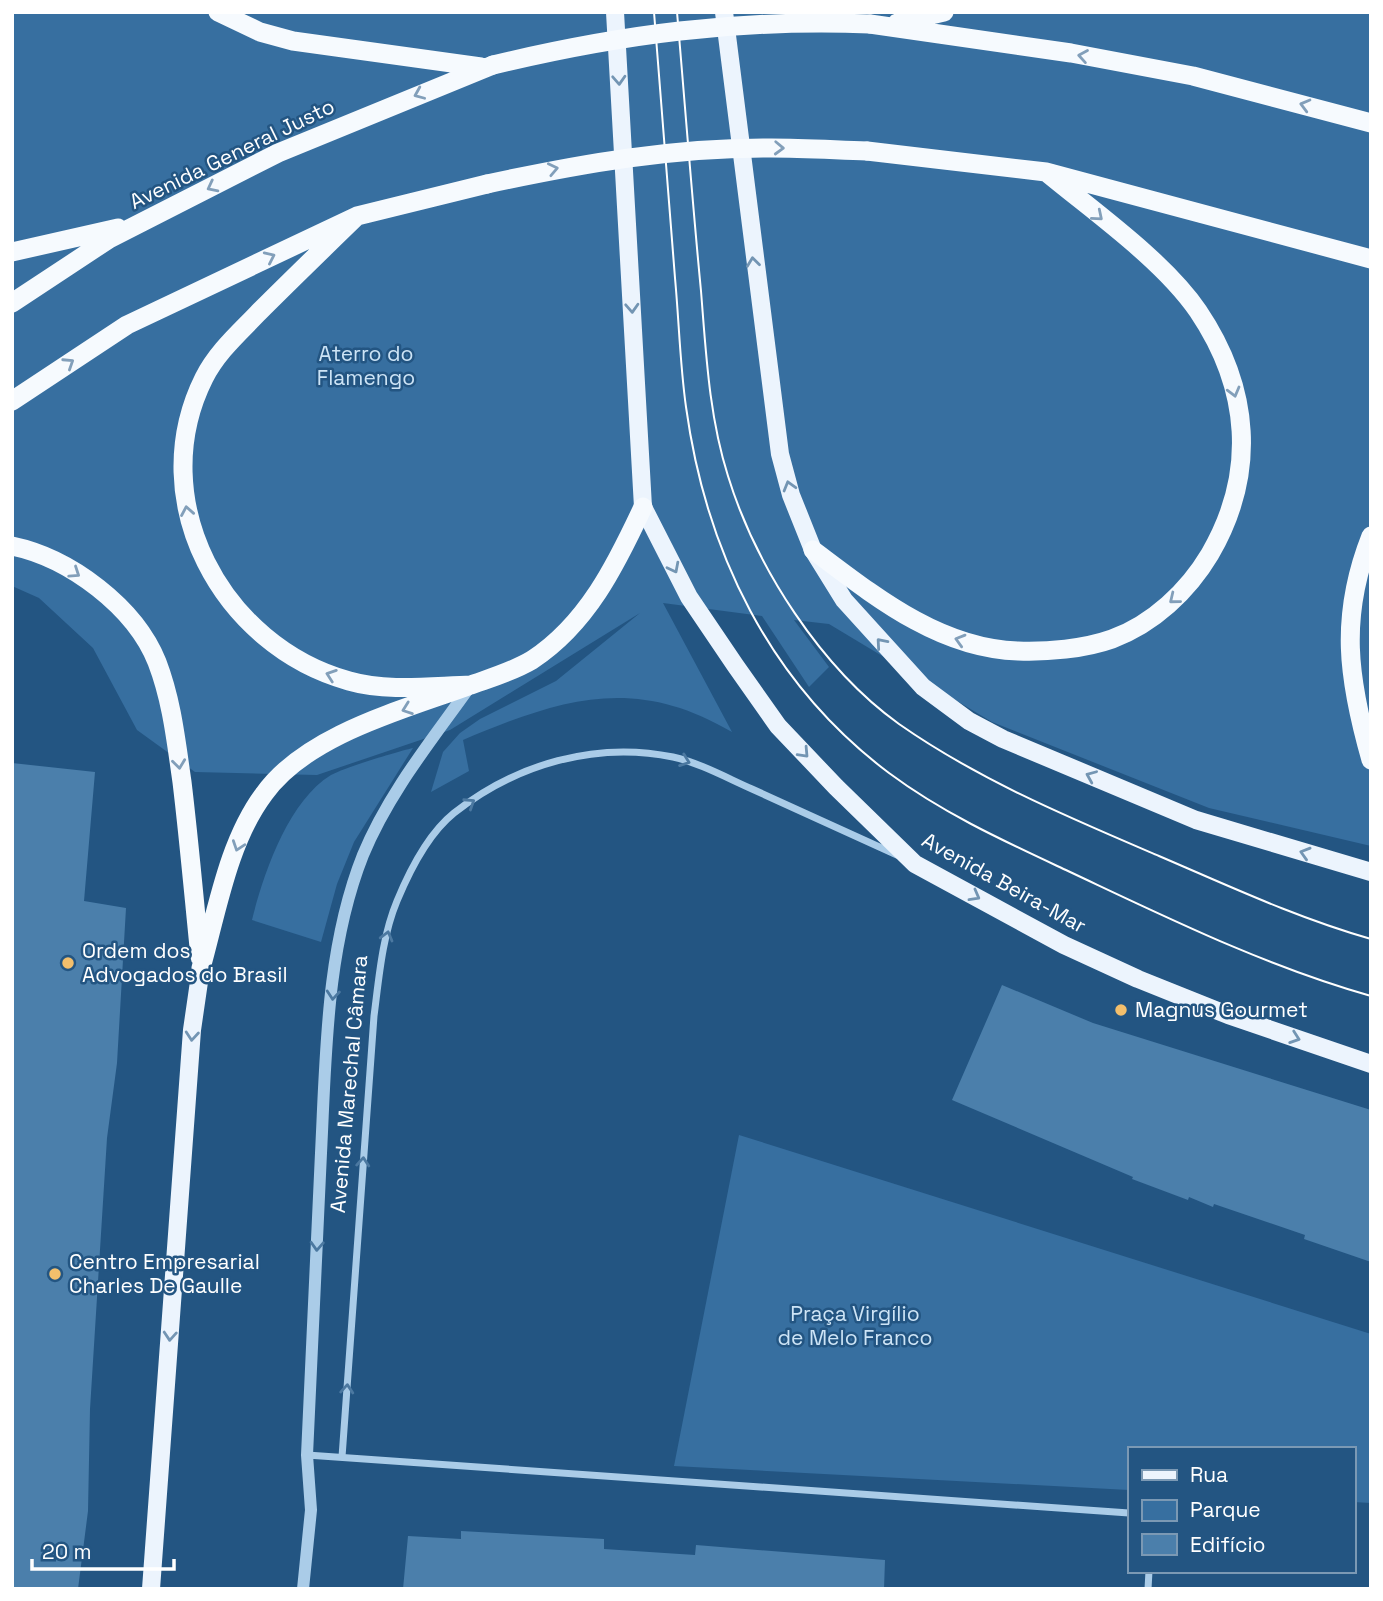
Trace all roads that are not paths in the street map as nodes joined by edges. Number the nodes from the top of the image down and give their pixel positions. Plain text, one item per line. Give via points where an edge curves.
1 (218, 12) edge
2 (615, 12) edge
3 (723, 12) edge
4 (944, 12) edge
5 (878, 25) junction
6 (487, 66) junction
7 (1371, 123) edge
8 (1046, 172) junction
9 (357, 216) junction
10 (143, 222) junction
11 (12, 252) edge
12 (1371, 259) edge
13 (12, 303) edge
14 (12, 401) edge
15 (643, 507) junction
16 (1371, 536) edge
17 (12, 546) edge
18 (813, 550) junction
19 (471, 685) junction
20 (1371, 760) edge
21 (915, 864) junction
22 (1371, 872) edge
23 (201, 968) junction
24 (1371, 1064) edge
25 (307, 1455) junction
26 (342, 1457) junction
27 (1128, 1513) edge
28 (151, 1589) edge
29 (303, 1589) edge

1 - 6 highway via 260,32 293,41
2 -> 15 main road
18 -> 3 main road via 780,454
4 - 5 highway
5 - 6 highway, bridge via 787,21 668,30
7 -> 5 highway via 1193,76
6 -> 10 highway, Avenida General Justo via 278,153
9 -> 8 highway, bridge via 575,165 672,153 769,148 867,151
8 - 12 highway
8 -> 18 highway via 1174,282 1218,347 1239,416 1241,474 1236,500 1202,567 1184,591 1112,639 1070,648 1016,651 949,636 910,618
14 -> 9 highway via 127,325
19 -> 9 highway via 386,687 321,672 255,628 210,571 192,535 183,479 185,436 205,377 223,349
10 - 11 highway
10 - 13 highway, Avenida General Justo
15 - 19 highway via 601,589 565,633 532,659
15 -> 21 main road, Avenida Beira-Mar via 689,597 778,726
16 - 20 highway via 1350,616 1350,652 1352,692
17 -> 23 highway via 61,563 90,583 139,631 156,660 173,716
22 -> 18 main road via 1196,820 1003,739 969,720 923,687 885,648 844,600
19 -> 23 highway via 339,736 305,754 273,782 243,831
19 -> 25 street, Avenida Marechal Câmara via 393,795 364,853 347,903 325,1075
21 -> 24 main road, Avenida Beira-Mar via 1064,945 1138,979
26 -> 21 street, Avenida Marechal Câmara via 374,1016 384,947 396,903 423,851 452,814 500,783 561,758 639,752 675,757 715,773
23 -> 28 main road via 192,1030
25 - 26 street
25 - 29 street, Avenida Marechal Câmara via 311,1510
26 - 27 street

